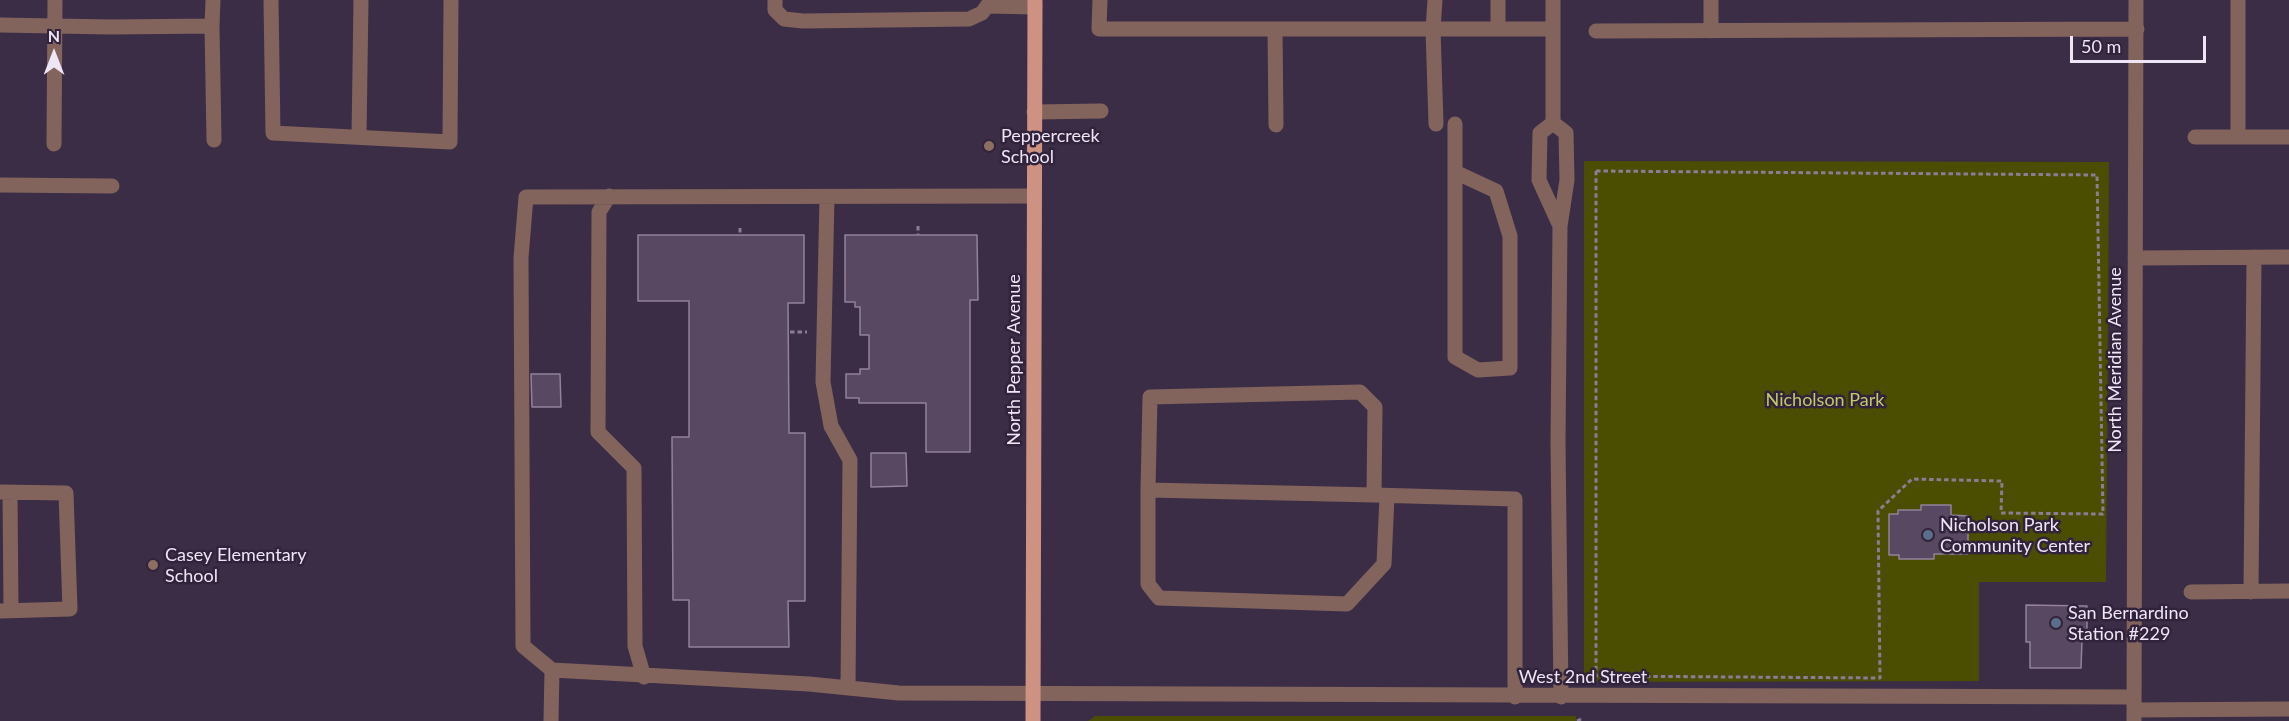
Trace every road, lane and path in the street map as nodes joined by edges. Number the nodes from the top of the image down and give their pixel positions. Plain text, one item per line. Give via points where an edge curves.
1 (55, 0) edge
2 (213, 0) edge
3 (271, 0) edge
4 (361, 0) edge
5 (451, 0) edge
6 (775, 0) edge
7 (1100, 0) edge
8 (1436, 0) edge
9 (1498, 0) edge
10 (1553, 0) edge
11 (1711, 0) edge
12 (2136, 0) edge
13 (2238, 0) edge
14 (985, 3) edge
15 (1035, 4) edge
16 (0, 25) edge
17 (212, 26) junction
18 (54, 27) junction
19 (1498, 28) junction
20 (2137, 28) junction
21 (1275, 29) junction
22 (1433, 29) junction
23 (1553, 29) junction
24 (1596, 31) dead end
25 (1711, 31) junction
26 (1101, 111) dead end
27 (1034, 112) junction
28 (1553, 123) junction
29 (1436, 124) dead end
30 (1455, 124) dead end
31 (1276, 125) dead end
32 (359, 137) junction
33 (2195, 137) dead end
34 (2238, 137) junction
35 (2289, 137) edge
36 (214, 140) dead end
37 (54, 144) dead end
38 (1455, 172) junction
39 (2097, 175) joint
40 (0, 185) edge
41 (112, 186) dead end
42 (1034, 195) junction
43 (609, 196) junction
44 (827, 197) junction
45 (918, 226) dead end
46 (1560, 226) junction
47 (740, 228) dead end
48 (740, 235) dead end
49 (918, 235) dead end
50 (2254, 257) junction
51 (2289, 257) edge
52 (2134, 258) junction
53 (790, 332) dead end
54 (807, 332) dead end
55 (1148, 490) junction
56 (5, 493) edge
57 (1380, 496) junction
58 (2289, 591) edge
59 (2191, 592) dead end
60 (2251, 592) junction
61 (6, 610) edge
62 (552, 670) junction
63 (644, 677) junction
64 (848, 688) junction
65 (1033, 693) junction
66 (1515, 697) junction
67 (1561, 697) junction
68 (2134, 709) edge
69 (2289, 709) edge
70 (551, 721) edge
71 (1033, 721) edge

1 - 18 street
2 - 17 street
3 - 32 street via 273,132
4 - 32 street
5 - 32 street via 450,142
6 - 14 street via 775,10 784,19 803,21 969,20 982,14
7 - 21 street via 1100,29
8 - 22 street
9 - 19 street
10 - 23 street
11 - 25 street
12 - 20 street, North Meridian Avenue
13 - 34 street
14 - 15 street
15 - 27 main road, North Pepper Avenue
16 - 18 street
17 - 18 street
17 - 36 street
18 - 37 street
19 - 22 street
19 - 23 street
20 - 25 street
20 - 52 street, North Meridian Avenue
21 - 22 street
21 - 31 street
22 - 29 street
23 - 28 street
24 - 25 street
26 - 27 street
27 - 42 main road, North Pepper Avenue
28 - 46 street via 1566,133 1567,180
28 - 46 street via 1540,134 1539,180
30 - 38 street
33 - 34 street
34 - 35 street
38 - 38 street via 1455,357 1478,370 1510,368 1510,236 1496,191
39 - 39 path via 2103,513 2001,513 2002,481 1912,479 1878,511 1880,678 1596,676 1596,171
40 - 41 street
42 - 44 street
42 - 65 main road, North Pepper Avenue
43 - 44 street
43 - 62 street via 526,197 520,258 523,646
43 - 63 street via 599,212 598,432 634,468 635,646
44 - 64 street via 824,382 831,426 850,460
45 - 49 path
46 - 67 street
47 - 48 path
50 - 51 street
50 - 52 street
50 - 60 street
52 - 68 street, North Meridian Avenue
53 - 54 path
55 - 57 street
55 - 57 street via 1150,397 1360,392 1375,407
55 - 57 street via 1148,584 1159,598 1347,604 1384,564
56 - 61 street
56 - 61 street via 66,493 70,609
57 - 66 street via 1515,499
58 - 60 street
59 - 60 street
62 - 63 street, West 2nd Street
62 - 70 street
63 - 64 street, West 2nd Street
64 - 65 street, West 2nd Street via 899,693
65 - 66 street, West 2nd Street
65 - 71 main road, North Pepper Avenue
66 - 67 street, West 2nd Street
67 - 68 street, West 2nd Street
68 - 69 street, West 2nd Street

